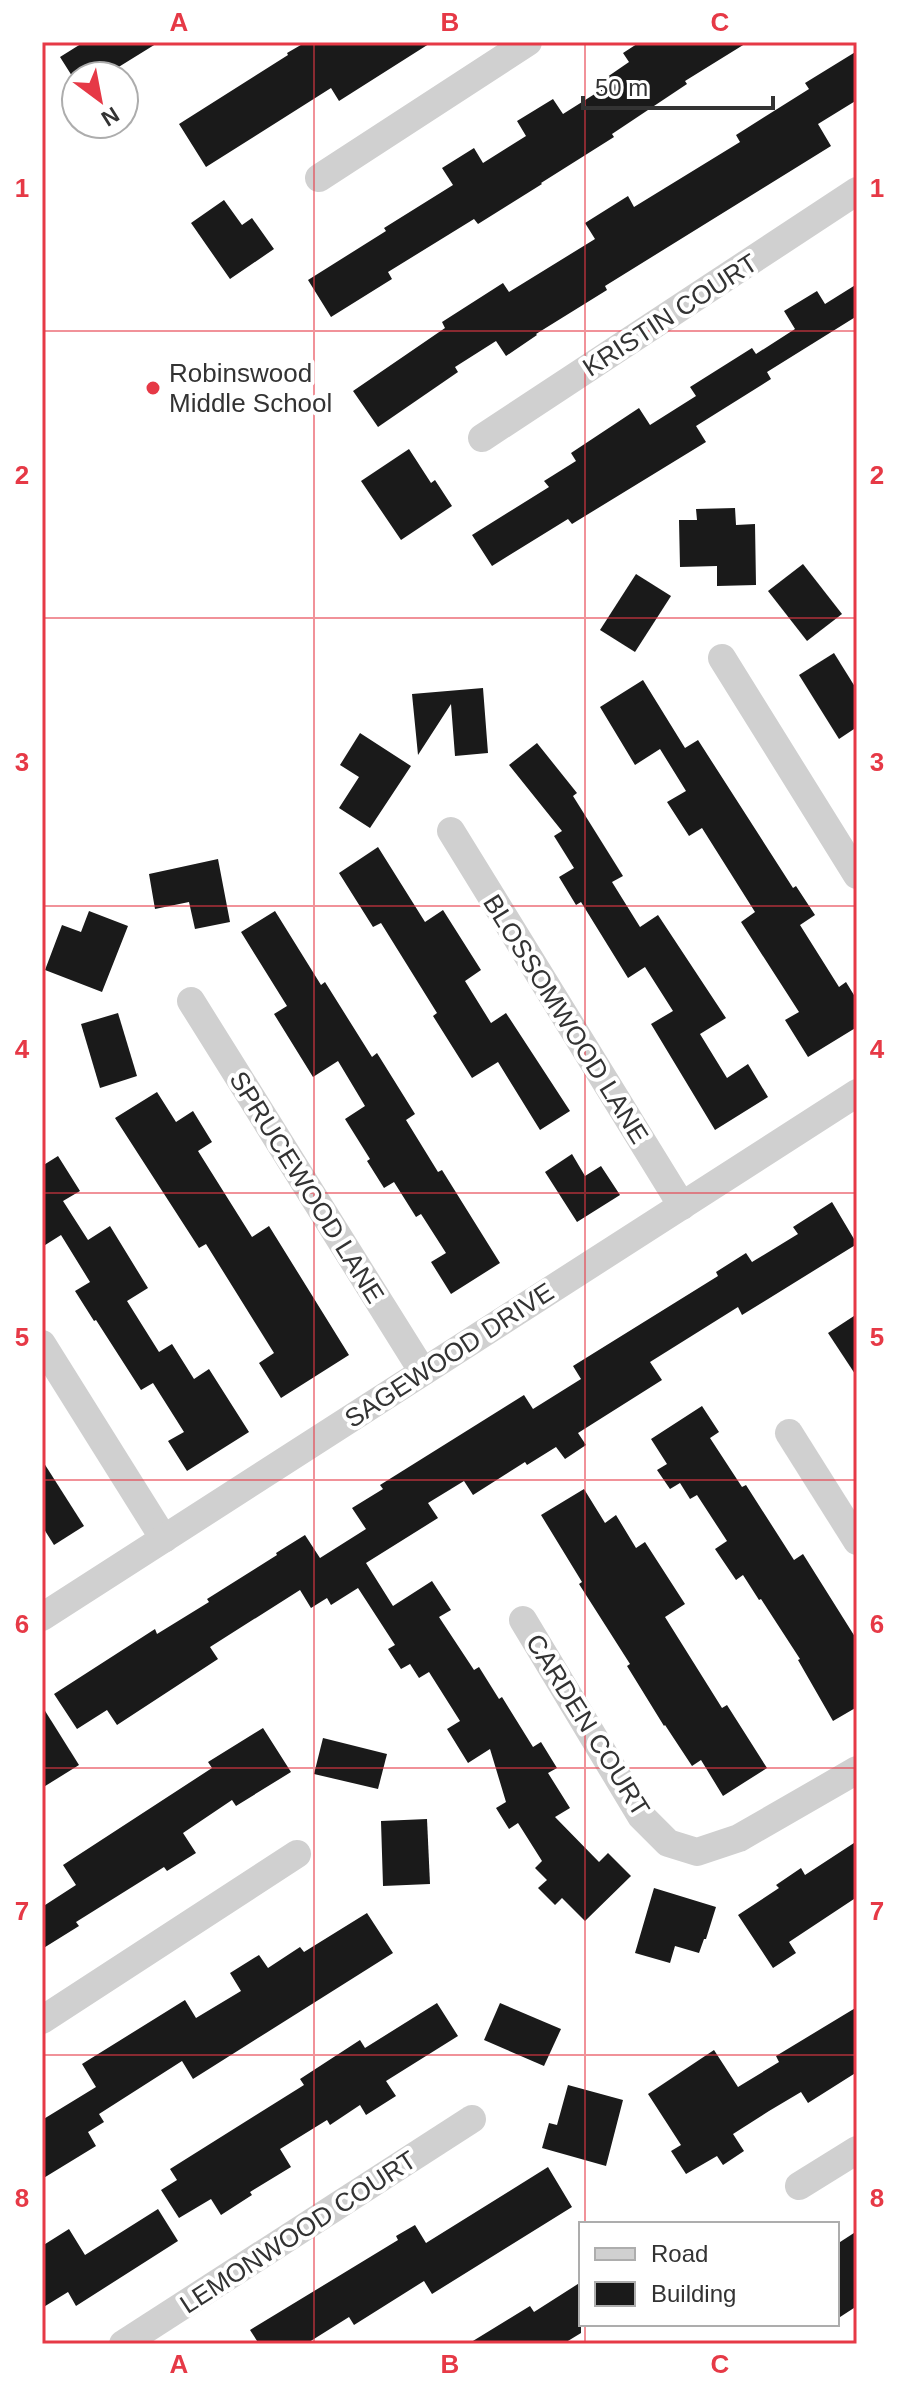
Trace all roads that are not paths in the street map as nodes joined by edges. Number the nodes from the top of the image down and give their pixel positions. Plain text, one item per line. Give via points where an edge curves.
1 (528, 42) edge
2 (319, 178) dead end
3 (857, 191) edge
4 (482, 438) dead end
5 (722, 658) dead end
6 (451, 831) dead end
7 (857, 875) edge
8 (191, 1001) dead end
9 (857, 1093) edge
10 (682, 1206) junction
11 (42, 1344) edge
12 (423, 1372) junction
13 (789, 1433) dead end
14 (164, 1539) junction
15 (857, 1541) edge
16 (42, 1617) edge
17 (523, 1620) dead end
18 (857, 1770) edge
19 (297, 1854) dead end
20 (42, 2020) edge
21 (472, 2119) dead end
22 (857, 2150) edge
23 (799, 2186) dead end
24 (123, 2344) edge

1 - 2 street
3 - 4 street, KRISTIN COURT
5 - 7 street
6 - 10 street, BLOSSOMWOOD LANE
8 - 12 street, SPRUCEWOOD LANE
9 - 10 street, SAGEWOOD DRIVE
10 - 12 street, SAGEWOOD DRIVE
11 - 14 street
12 - 14 street, SAGEWOOD DRIVE
13 - 15 street
14 - 16 street, SAGEWOOD DRIVE
17 - 18 street, CARDEN COURT via 641,1816 668,1843 697,1852 739,1838
19 - 20 street
21 - 24 street, LEMONWOOD COURT
22 - 23 street

